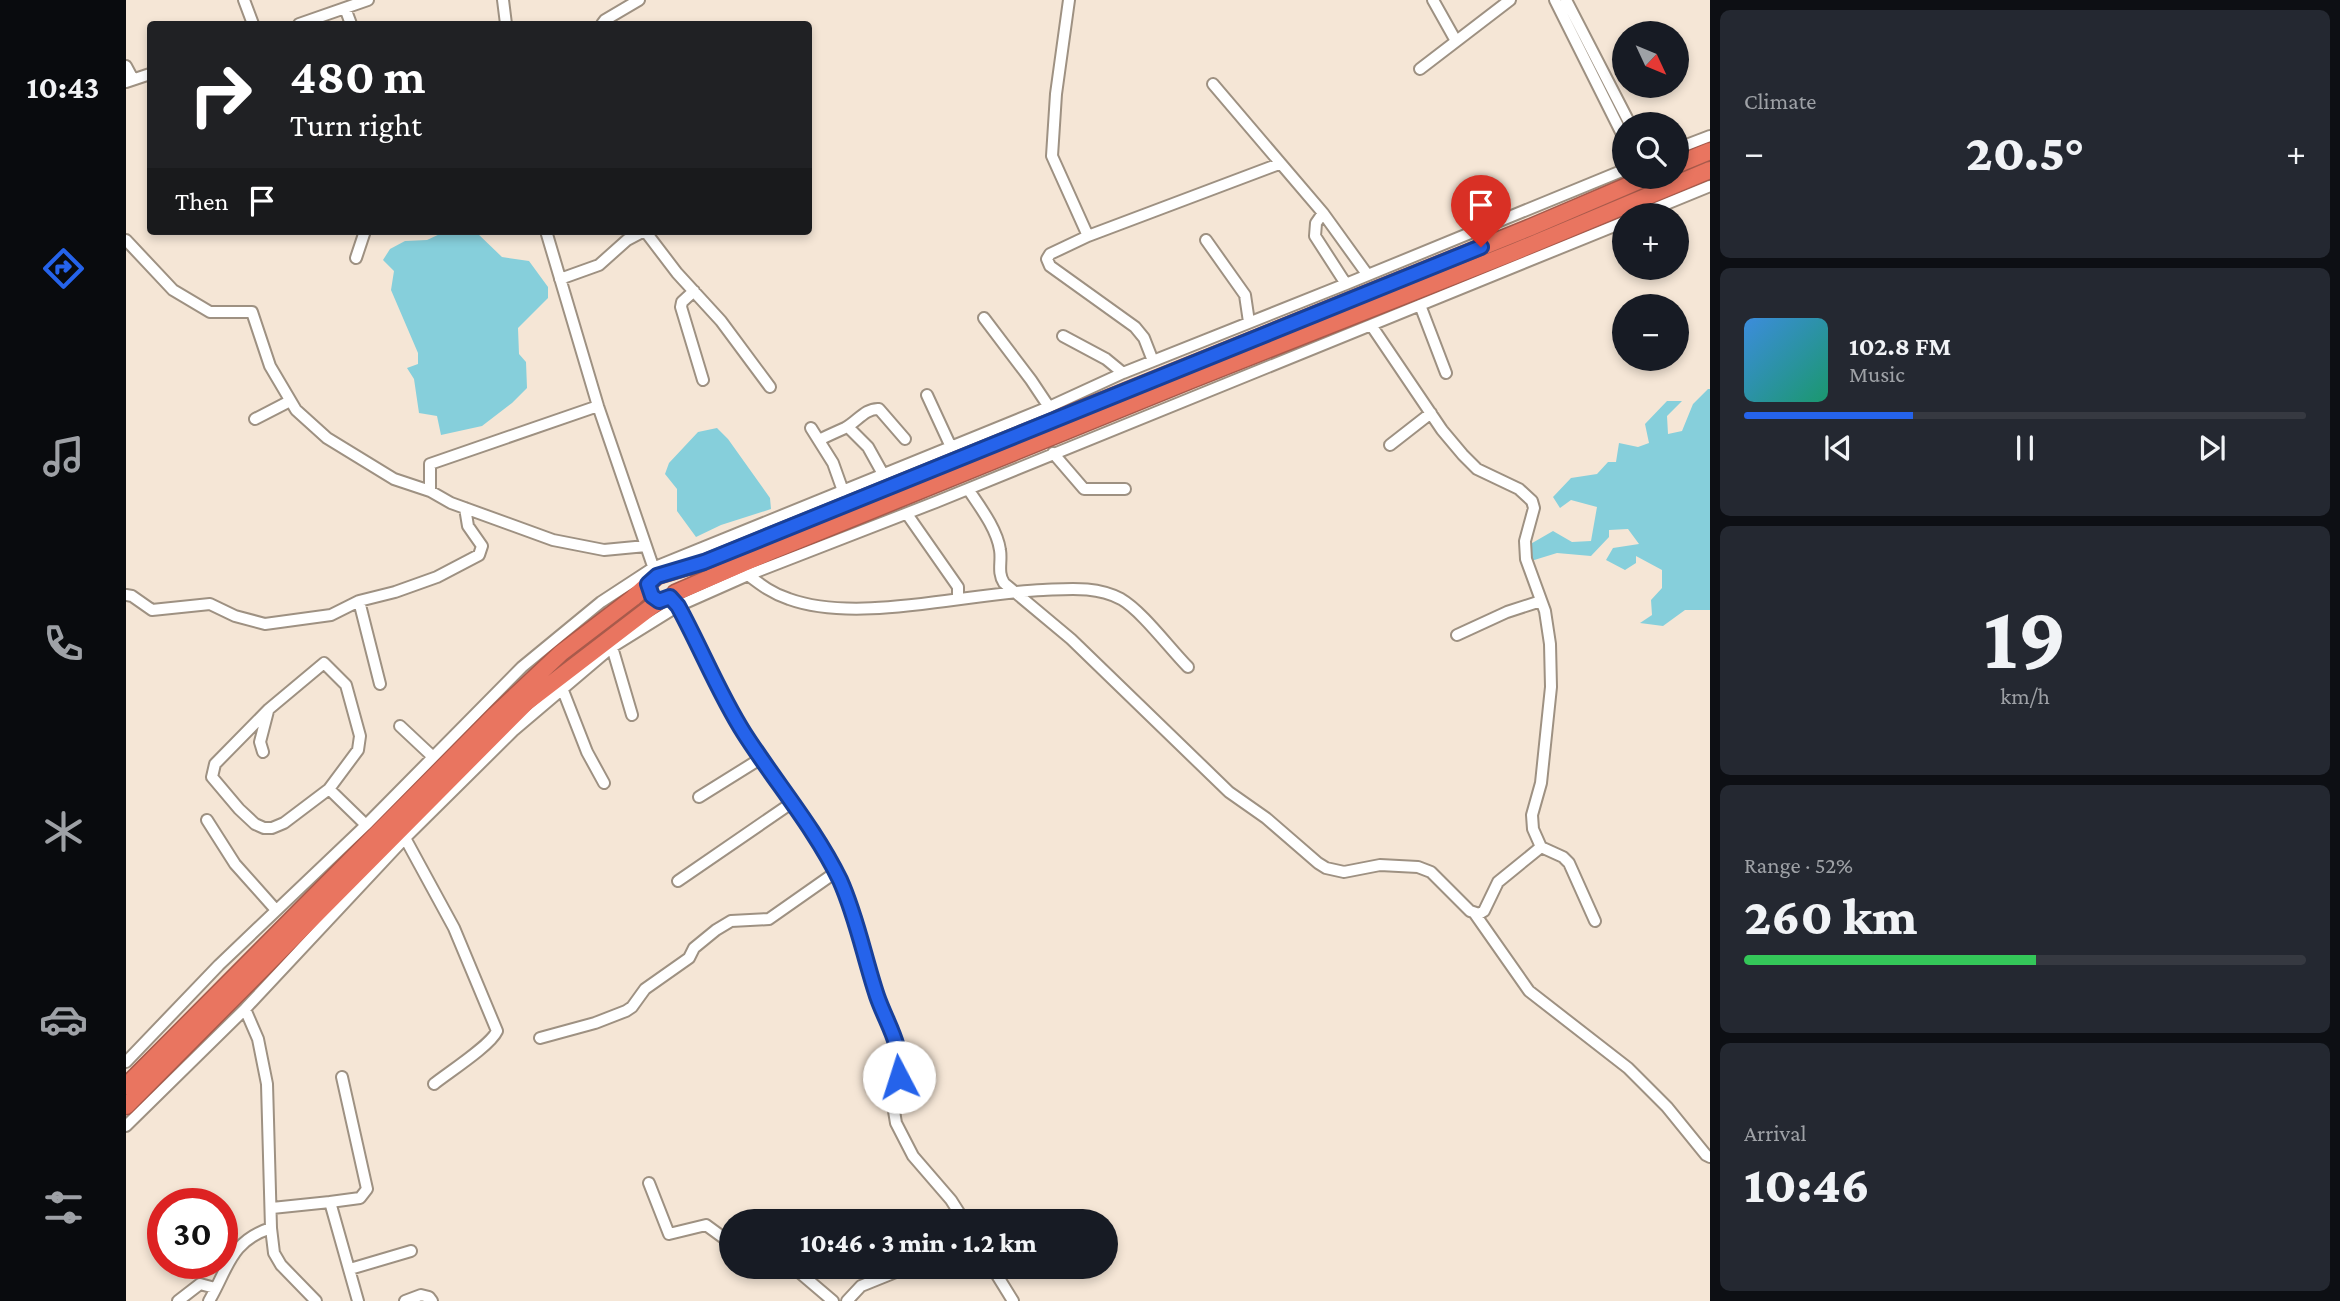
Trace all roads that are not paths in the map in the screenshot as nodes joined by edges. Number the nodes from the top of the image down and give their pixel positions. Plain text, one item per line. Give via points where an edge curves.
1 (244, 0) edge
2 (368, 0) edge
3 (503, 0) edge
4 (639, 0) edge
5 (1069, 0) edge
6 (1433, 0) edge
7 (1510, 0) edge
8 (1555, 0) edge
9 (1566, 0) edge
10 (345, 8) junction
11 (252, 21) edge
12 (308, 21) edge
13 (350, 21) edge
14 (506, 21) edge
15 (604, 21) edge
16 (1456, 41) junction
17 (126, 66) edge
18 (1420, 69) dead end
19 (147, 75) edge
20 (129, 81) edge
21 (1213, 84) dead end
22 (1624, 112) edge
23 (1612, 114) edge
24 (1710, 136) edge
25 (1689, 144) edge
26 (1710, 151) edge
27 (1689, 160) edge
28 (1279, 164) junction
29 (1710, 170) edge
30 (1612, 175) edge
31 (1710, 186) edge
32 (1620, 189) edge
33 (1668, 203) edge
34 (1323, 212) junction
35 (1612, 227) edge
36 (364, 235) edge
37 (547, 235) edge
38 (636, 235) edge
39 (647, 235) edge
40 (1088, 236) junction
41 (126, 240) edge
42 (1206, 240) dead end
43 (356, 258) dead end
44 (1367, 274) junction
45 (560, 279) junction
46 (1346, 284) junction
47 (694, 291) junction
48 (1420, 305) junction
49 (984, 318) dead end
50 (1250, 322) junction
51 (1371, 325) junction
52 (1063, 336) dead end
53 (1153, 361) junction
54 (1123, 373) junction
55 (1446, 373) dead end
56 (704, 380) dead end
57 (770, 387) dead end
58 (927, 395) dead end
59 (290, 401) junction
60 (598, 407) junction
61 (1049, 407) junction
62 (1431, 413) junction
63 (255, 419) dead end
64 (848, 426) junction
65 (811, 428) dead end
66 (905, 439) dead end
67 (819, 440) junction
68 (1390, 445) dead end
69 (951, 447) junction
70 (1053, 453) junction
71 (883, 474) junction
72 (968, 489) junction
73 (1125, 489) dead end
74 (429, 491) junction
75 (843, 491) junction
76 (465, 508) junction
77 (907, 513) junction
78 (646, 546) junction
79 (748, 575) junction
80 (656, 576) junction
81 (1012, 591) junction
82 (126, 596) edge
83 (671, 599) junction
84 (958, 599) junction
85 (359, 601) junction
86 (1541, 601) junction
87 (1457, 635) dead end
88 (612, 647) junction
89 (1188, 667) dead end
90 (380, 684) dead end
91 (562, 688) junction
92 (269, 709) junction
93 (632, 715) dead end
94 (400, 726) dead end
95 (262, 752) dead end
96 (432, 756) junction
97 (760, 759) junction
98 (604, 783) dead end
99 (329, 789) junction
100 (699, 797) dead end
101 (793, 802) junction
102 (207, 820) dead end
103 (366, 824) junction
104 (405, 838) junction
105 (1541, 847) junction
106 (836, 872) junction
107 (678, 881) dead end
108 (276, 910) junction
109 (1475, 914) junction
110 (1595, 921) dead end
111 (245, 1009) junction
112 (540, 1038) dead end
113 (174, 1047) junction
114 (126, 1062) edge
115 (158, 1064) junction
116 (342, 1077) dead end
117 (434, 1084) dead end
118 (126, 1086) edge
119 (126, 1106) edge
120 (126, 1126) edge
121 (1710, 1157) edge
122 (649, 1184) dead end
123 (330, 1202) junction
124 (271, 1208) junction
125 (957, 1209) edge
126 (271, 1228) junction
127 (719, 1234) edge
128 (411, 1251) dead end
129 (350, 1269) junction
130 (807, 1279) edge
131 (878, 1279) edge
132 (999, 1279) edge
133 (215, 1288) junction
134 (178, 1301) edge
135 (209, 1301) edge
136 (316, 1301) edge
137 (358, 1301) edge
138 (405, 1301) edge
139 (432, 1301) edge
140 (833, 1301) edge
141 (847, 1301) edge
142 (1013, 1301) edge

1 - 11 street
2 - 10 street
3 - 14 street
4 - 15 street
5 - 40 street via 1052,156
6 - 16 street
7 - 16 street
8 - 23 street
9 - 22 street
10 - 12 street
10 - 13 street
16 - 18 street
17 - 20 street
19 - 20 street
21 - 28 street
24 - 25 street
26 - 27 highway
28 - 34 street
28 - 40 street
29 - 83 highway via 775,550
30 - 44 street
31 - 33 street
32 - 80 highway via 704,562
34 - 44 street
34 - 46 street via 1315,236
35 - 48 street
36 - 43 street
37 - 45 street
38 - 45 street via 599,265
39 - 47 street
40 - 53 street via 1051,254 1047,259 1050,266 1135,327
41 - 59 street via 173,290 210,312 252,312 270,366
42 - 50 street via 1245,295
44 - 46 street
45 - 60 street
46 - 50 street
47 - 56 street via 681,307
47 - 57 street
48 - 51 street
48 - 55 street
49 - 61 street
50 - 53 street
51 - 62 street
51 - 70 street
52 - 54 street
53 - 54 street
54 - 61 street
58 - 69 street
59 - 63 street
59 - 74 street via 327,438 394,479
60 - 74 street via 430,464
60 - 78 street
61 - 69 street
62 - 68 street
62 - 86 street via 1477,469 1519,489 1532,501 1525,552
64 - 66 street via 870,409 879,409
64 - 67 street
64 - 71 street via 868,447
65 - 67 street
67 - 75 street
69 - 71 street
70 - 72 street
70 - 73 street via 1084,489
71 - 75 street
72 - 77 street
72 - 81 street via 1000,548 999,571
74 - 76 street
75 - 80 street
76 - 78 street via 553,540 604,550
76 - 85 street via 468,526 482,546 479,555 437,577
77 - 79 street
77 - 84 street via 958,587
78 - 80 street
79 - 83 street
79 - 84 street via 768,590 814,606 886,607
80 - 83 highway via 674,583
80 - 83 highway via 652,596
80 - 96 street via 601,602 522,667
80 - 113 highway via 561,653 495,715
81 - 84 street
81 - 89 street via 1083,588 1120,599
81 - 109 street via 1071,639 1229,792 1318,863 1344,872 1380,865 1418,867 1431,872
82 - 85 street via 152,610 210,604 265,624 331,615
83 - 88 street
83 - 97 street
83 - 113 highway via 526,703
85 - 90 street
86 - 87 street
86 - 105 street via 1550,644 1551,687 1541,789 1532,815
88 - 91 street
88 - 93 street
91 - 98 street
91 - 104 street
92 - 95 street via 260,742
92 - 99 street via 324,663 345,685 360,736 358,750
92 - 99 street via 215,764 212,777 255,824 272,828
94 - 96 street
96 - 103 street
97 - 100 street
97 - 101 street
99 - 103 street
101 - 106 street
101 - 107 street
102 - 108 street via 229,856
103 - 108 street
104 - 111 street
104 - 117 street via 454,928 496,1031 494,1038
105 - 109 street via 1504,875 1484,911
105 - 110 street via 1569,863
106 - 112 street via 769,919 731,921 716,930 689,958 645,989 626,1011
106 - 125 street via 900,1050 893,1105 896,1123 913,1156
108 - 113 street via 219,965
109 - 121 street via 1529,991 1628,1068
111 - 113 street
111 - 124 street via 258,1039 267,1084
113 - 115 highway
113 - 115 street
114 - 115 street
115 - 118 highway
115 - 119 highway
115 - 120 street
116 - 123 street via 367,1189 360,1198
122 - 127 street via 669,1234 706,1225
123 - 124 street
123 - 129 street
124 - 126 street
126 - 133 street via 241,1244
126 - 136 street via 274,1253 281,1265
128 - 129 street
129 - 137 street
130 - 140 street
131 - 141 street via 861,1286
132 - 142 street
133 - 134 street via 200,1284
133 - 135 street
138 - 139 street via 421,1295

